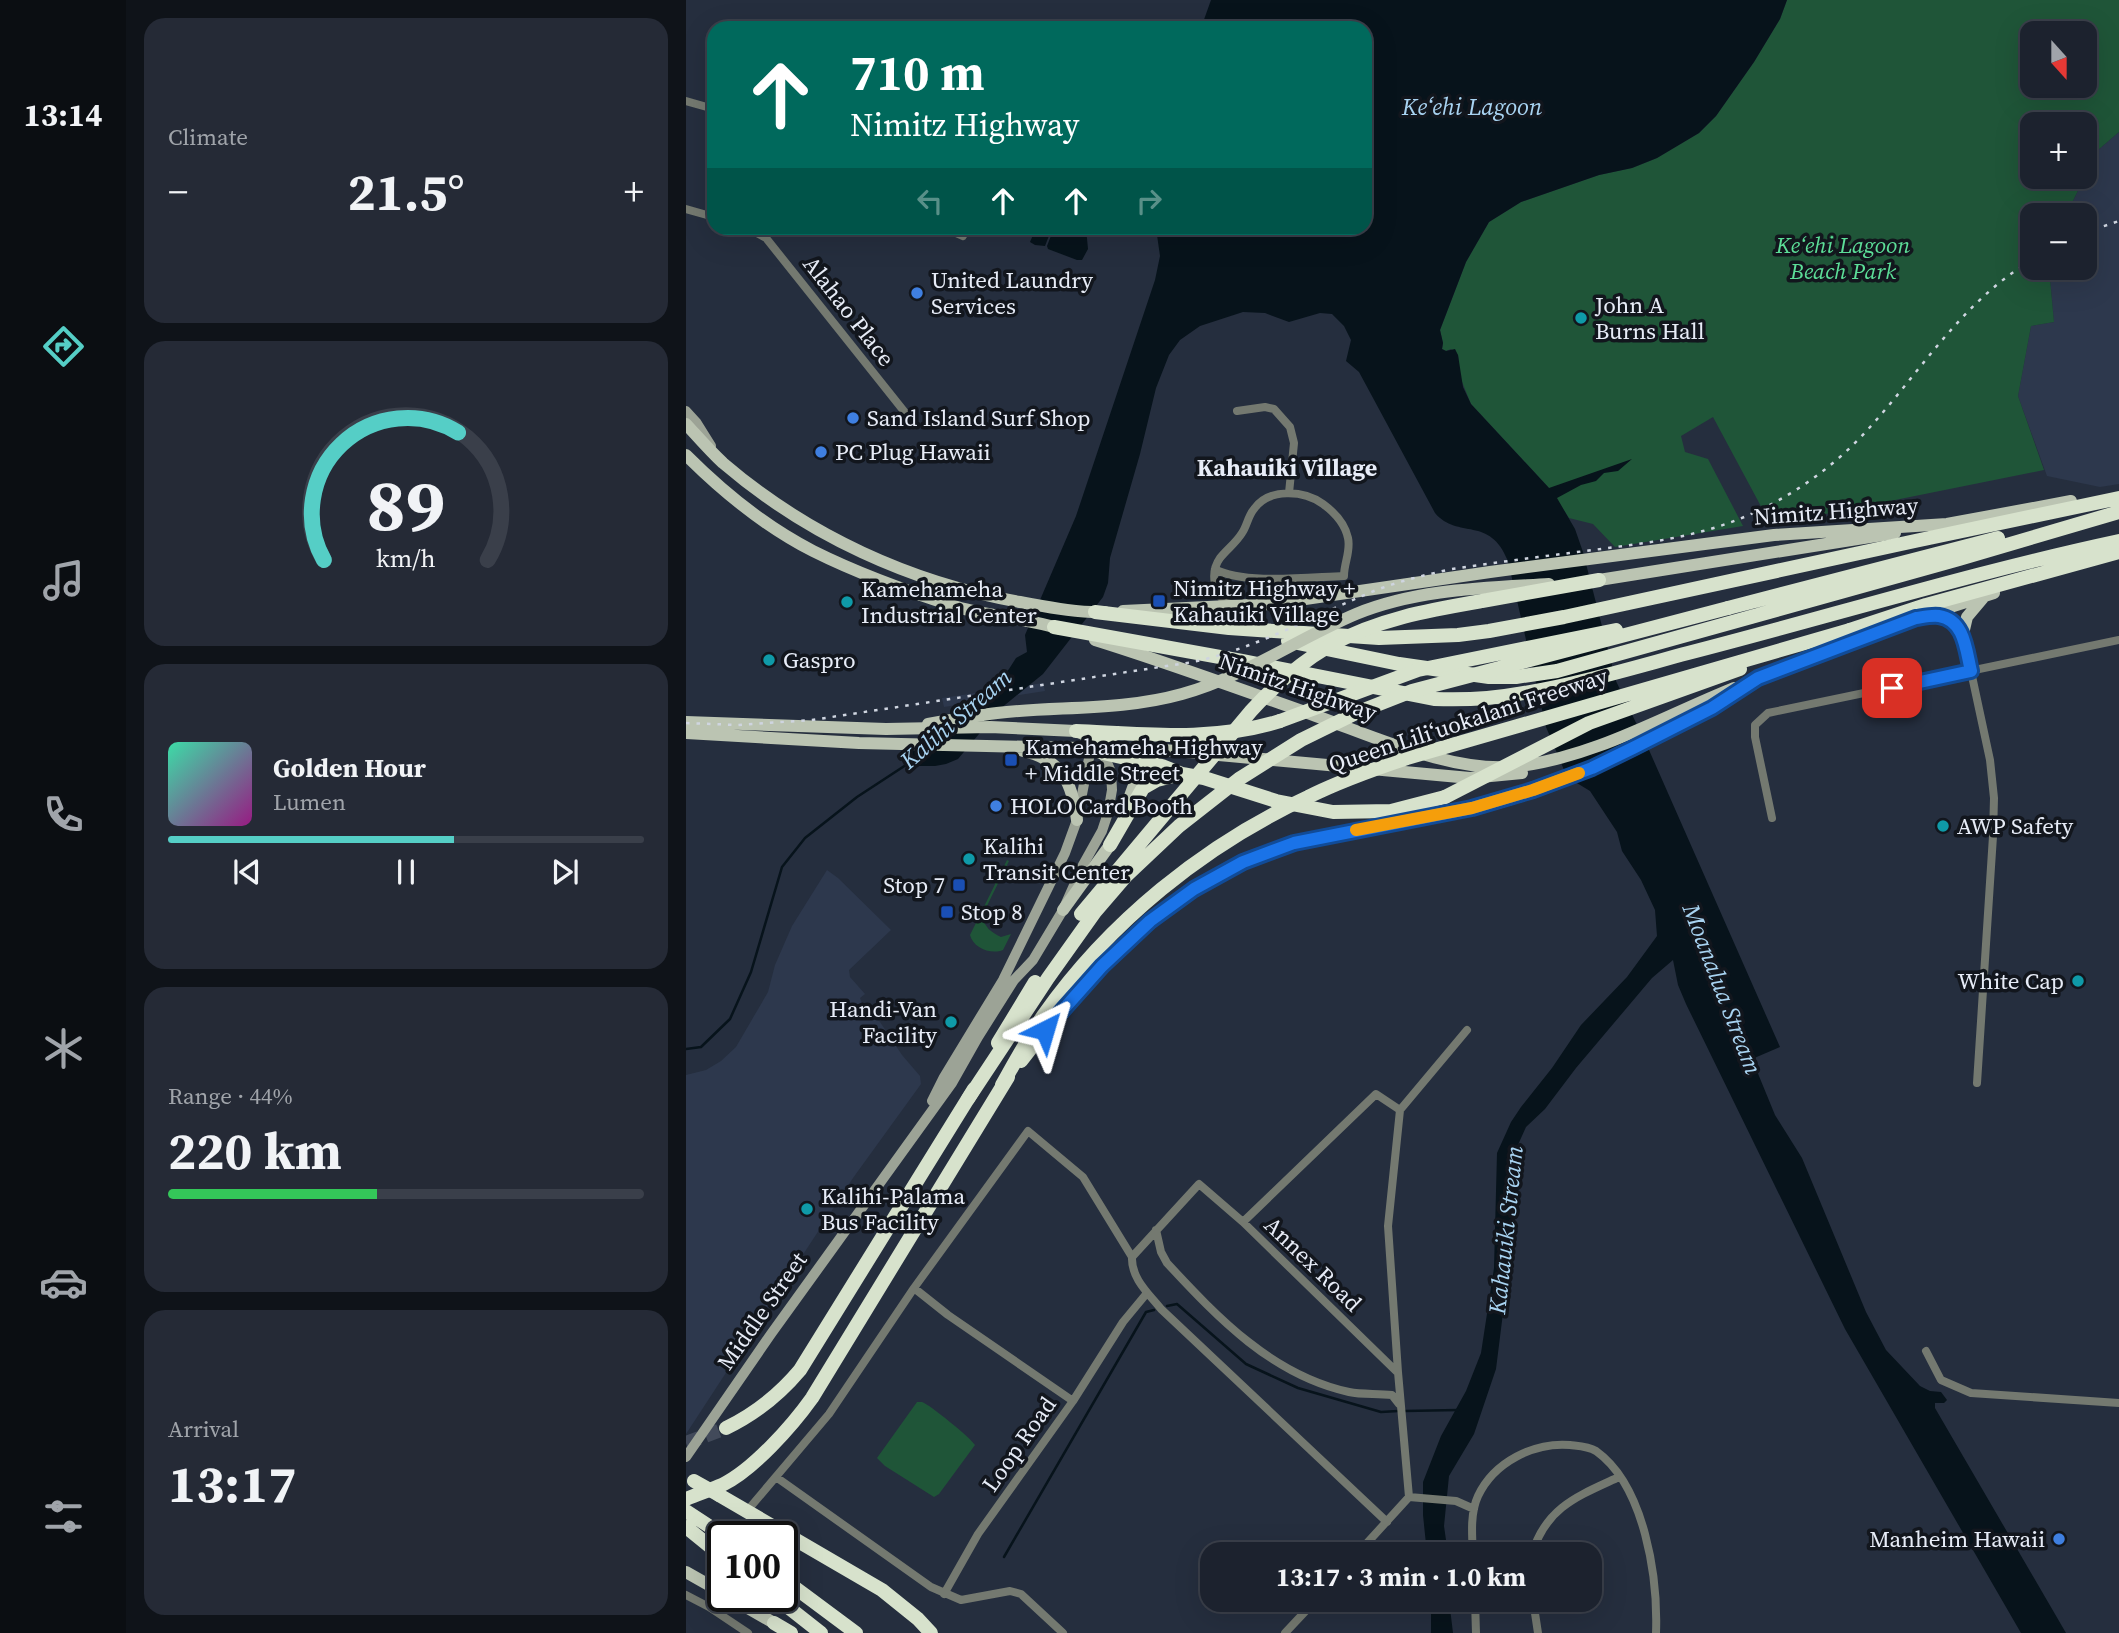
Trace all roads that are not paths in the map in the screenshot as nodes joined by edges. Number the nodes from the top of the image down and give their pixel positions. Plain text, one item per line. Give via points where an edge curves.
1 (686, 101) edge
2 (707, 107) edge
3 (686, 209) edge
4 (707, 215) edge
5 (760, 235) edge
6 (686, 411) edge
7 (1237, 411) dead end
8 (686, 424) edge
9 (915, 425) dead end
10 (686, 455) edge
11 (720, 461) junction
12 (2119, 492) edge
13 (1289, 493) junction
14 (2119, 498) edge
15 (2119, 511) edge
16 (1947, 524) junction
17 (2119, 541) edge
18 (2119, 552) edge
19 (2119, 559) edge
20 (1215, 569) junction
21 (1599, 580) junction
22 (1215, 587) junction
23 (1985, 596) junction
24 (1235, 605) junction
25 (1196, 607) junction
26 (1728, 608) junction
27 (1095, 612) junction
28 (1916, 618) junction
29 (1054, 627) joint
30 (1229, 628) junction
31 (1850, 629) junction
32 (1963, 634) junction
33 (1089, 636) junction
34 (2119, 640) edge
35 (1971, 671) junction
36 (1758, 678) junction
37 (686, 722) edge
38 (930, 726) junction
39 (1076, 731) junction
40 (686, 733) edge
41 (1118, 733) junction
42 (1005, 747) junction
43 (1097, 748) junction
44 (1164, 750) junction
45 (1143, 762) junction
46 (1473, 772) junction
47 (1182, 774) junction
48 (1772, 818) dead end
49 (1077, 820) junction
50 (1110, 845) junction
51 (1063, 910) junction
52 (1467, 1030) dead end
53 (1977, 1083) dead end
54 (1002, 1085) junction
55 (968, 1099) junction
56 (1400, 1110) junction
57 (922, 1123) junction
58 (1242, 1222) junction
59 (1156, 1230) junction
60 (1132, 1257) junction
61 (914, 1288) junction
62 (1147, 1293) junction
63 (1926, 1351) dead end
64 (1398, 1372) junction
65 (1073, 1401) junction
66 (2119, 1403) edge
67 (1401, 1406) junction
68 (726, 1428) tunnel mouth
69 (686, 1457) edge
70 (776, 1477) junction
71 (1619, 1477) junction
72 (690, 1479) edge
73 (722, 1490) junction
74 (1414, 1497) junction
75 (686, 1499) edge
76 (1474, 1509) junction
77 (686, 1511) edge
78 (747, 1511) junction
79 (1387, 1522) junction
80 (707, 1525) edge
81 (686, 1527) edge
82 (1368, 1542) edge
83 (1473, 1542) edge
84 (1537, 1542) edge
85 (707, 1543) edge
86 (686, 1572) edge
87 (707, 1584) edge
88 (798, 1590) edge
89 (944, 1594) junction
90 (686, 1595) edge
91 (755, 1612) edge
92 (794, 1612) edge
93 (1305, 1612) edge
94 (1475, 1612) edge
95 (1535, 1612) edge
96 (842, 1622) junction
97 (774, 1623) joint
98 (748, 1633) edge
99 (791, 1633) edge
100 (821, 1633) edge
101 (856, 1633) edge
102 (862, 1633) edge
103 (931, 1633) edge
104 (1063, 1633) edge
105 (1285, 1633) edge
106 (1476, 1633) edge
107 (1538, 1633) edge
108 (1656, 1633) edge

1 - 2 street
3 - 4 street
5 - 9 street, Alahao Place
6 - 11 main road
7 - 13 street via 1265,407 1290,427 1294,443
8 - 11 main road, Nimitz Highway
10 - 29 main road via 744,507 813,551 958,607
11 - 27 main road, Nimitz Highway via 796,518 856,551 963,590
12 - 16 main road, Nimitz Highway
13 - 20 street via 1256,506
13 - 20 street via 1321,502 1340,522 1348,539 1344,576 1245,578
14 - 30 highway, bridge via 1489,631 1379,638
15 - 26 highway, Queen Liliʻuokalani Freeway via 1958,547
15 - 30 highway, bridge via 1612,656 1516,677 1399,664
16 - 21 main road
16 - 24 main road, Nimitz Highway via 1774,535 1271,604
17 - 33 highway via 1982,572 1758,635 1516,695 1434,699
18 - 31 highway, Queen Liliʻuokalani Freeway
19 - 23 main road, Nimitz Highway
20 - 22 street
21 - 38 main road, bridge via 1411,597 1355,614 1225,679 1158,700 997,713
21 - 55 highway, bridge via 1396,618 1329,646 1287,676 1251,710 1075,922 1008,1025
22 - 24 street via 1220,597
22 - 25 street via 1213,596
23 - 28 main road, Nimitz Highway
23 - 32 main road via 1967,617
24 - 25 main road, Nimitz Highway
25 - 27 main road, Nimitz Highway
26 - 41 highway, bridge via 1418,670 1258,728 1215,734
26 - 55 highway, Queen Liliʻuokalani Freeway, bridge via 1412,691 1301,740 1239,779 1179,826 1095,912
27 - 30 highway
28 - 32 main road via 1951,620
28 - 36 main road, Nimitz Highway
29 - 33 highway
31 - 47 highway, bridge via 1589,723 1444,797 1391,811 1333,811 1276,801
31 - 54 highway, Queen Liliʻuokalani Freeway, bridge via 1407,758 1282,810 1210,853 1128,919 1057,997
32 - 35 street
33 - 46 main road, Nimitz Highway
34 - 35 street
35 - 48 street via 1768,713 1755,726 1755,737
35 - 53 street via 1994,798
36 - 46 main road, Nimitz Highway, bridge via 1602,746 1556,759
36 - 54 highway, bridge via 1712,708 1602,763 1497,802 1294,843 1219,874 1126,942 1060,1011
37 - 38 main road via 886,729
38 - 39 main road
39 - 41 highway
39 - 43 main road
40 - 42 main road
41 - 43 highway via 1107,736
42 - 43 main road
42 - 49 main road via 1031,752 1059,769 1074,795
43 - 44 main road
43 - 45 highway
43 - 49 main road, Middle Street
43 - 51 main road, Middle Street via 1111,772 1108,813
44 - 45 main road
44 - 46 main road via 1241,759
45 - 47 highway
45 - 50 main road
47 - 50 highway via 1143,788
49 - 57 main road, Middle Street via 1003,980 944,1077
50 - 51 main road
51 - 57 main road, Middle Street
52 - 56 street
54 - 73 highway, Queen Liliʻuokalani Freeway via 812,1398 769,1448
55 - 68 highway, Queen Liliʻuokalani Freeway via 800,1370 768,1403
56 - 58 street via 1376,1094
56 - 64 street, Annex Road via 1388,1226
57 - 69 main road, Middle Street
58 - 59 street, Annex Road via 1199,1184
58 - 64 street, Annex Road
59 - 60 street
59 - 67 street via 1167,1263 1244,1340 1318,1382 1351,1392 1392,1395
60 - 61 street via 1083,1177 1028,1131
60 - 62 street via 1134,1273
61 - 65 street, Loop Road
61 - 70 street via 829,1414
62 - 65 street
62 - 79 street
63 - 66 street via 1941,1380 1971,1393
64 - 67 street, Annex Road
65 - 89 street, Loop Road via 978,1534
67 - 74 street, Annex Road
70 - 78 street
70 - 89 street
71 - 76 street via 1592,1449 1544,1446 1520,1454 1500,1468 1478,1496
71 - 84 street via 1558,1510
71 - 108 street via 1638,1514 1652,1561
72 - 73 highway, bridge
73 - 75 highway, Queen Liliʻuokalani Freeway
73 - 78 highway
74 - 76 street via 1459,1502
74 - 79 street
76 - 83 street
77 - 80 highway
78 - 103 highway via 882,1590
79 - 82 street
81 - 85 highway
86 - 87 main road
88 - 96 highway
89 - 104 street via 961,1600 1010,1591 1021,1594
90 - 98 street
91 - 97 main road
92 - 100 highway
93 - 105 street
94 - 106 street
95 - 107 street
96 - 101 highway
96 - 102 highway
97 - 99 highway

